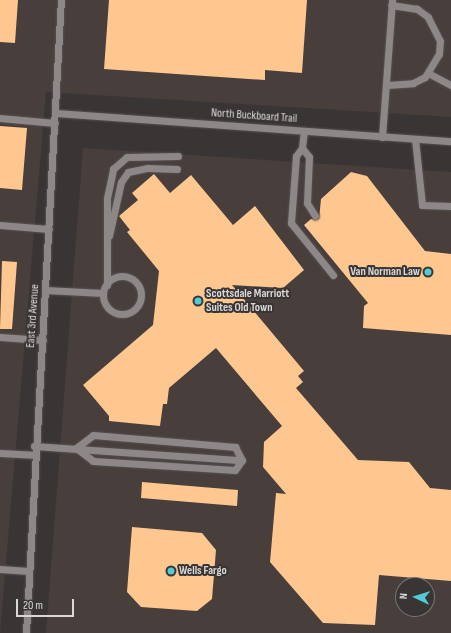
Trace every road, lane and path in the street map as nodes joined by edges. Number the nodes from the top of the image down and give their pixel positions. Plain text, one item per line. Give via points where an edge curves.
1 (61, 0) edge
2 (392, 2) edge
3 (428, 73) junction
4 (386, 85) junction
5 (451, 85) edge
6 (56, 114) junction
7 (0, 118) edge
8 (55, 123) junction
9 (304, 131) junction
10 (382, 137) junction
11 (415, 139) junction
12 (451, 141) edge
13 (302, 148) junction
14 (178, 156) dead end
15 (177, 169) dead end
16 (451, 206) edge
17 (315, 216) dead end
18 (0, 225) edge
19 (49, 229) junction
20 (106, 246) junction
21 (333, 275) dead end
22 (106, 285) junction
23 (45, 290) junction
24 (103, 293) junction
25 (0, 337) edge
26 (42, 340) junction
27 (34, 446) junction
28 (76, 448) junction
29 (0, 453) edge
30 (34, 455) junction
31 (242, 460) junction
32 (0, 569) edge
33 (29, 571) junction
34 (26, 633) edge

1 - 6 street, East 3rd Avenue
2 - 3 street via 418,9 436,28 439,54
2 - 4 street
3 - 4 street via 413,83
3 - 5 street
4 - 10 street
6 - 8 street, East 3rd Avenue
6 - 9 street, North Buckboard Trail
7 - 8 street
8 - 19 street, East 3rd Avenue
9 - 10 street, North Buckboard Trail
9 - 13 street
10 - 11 street, North Buckboard Trail
11 - 12 street, North Buckboard Trail
11 - 16 street via 422,205
13 - 17 street via 309,157 307,203
13 - 21 street via 296,156 291,223
14 - 20 street via 142,155 119,162 109,183
15 - 20 street via 139,168 122,177
18 - 19 street
19 - 23 street, East 3rd Avenue
20 - 22 street
22 - 24 street
22 - 24 street via 120,276 133,279 140,289 140,301 127,313 115,313 106,305
23 - 24 street
23 - 26 street, East 3rd Avenue
25 - 26 street
26 - 27 street, East 3rd Avenue
27 - 28 street
27 - 30 street, East 3rd Avenue
28 - 31 street
28 - 31 street via 93,461 100,462 235,470
28 - 31 street via 94,435 235,447
29 - 30 street
30 - 33 street, East 3rd Avenue
32 - 33 street
33 - 34 street, East 3rd Avenue

